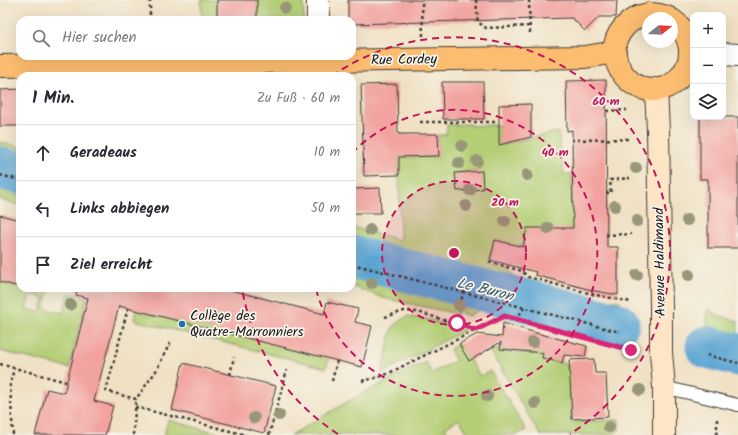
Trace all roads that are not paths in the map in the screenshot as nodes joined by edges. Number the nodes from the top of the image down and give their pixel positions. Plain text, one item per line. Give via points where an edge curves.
1 (318, 0) edge
2 (318, 16) edge
3 (642, 16) edge
4 (678, 24) edge
5 (690, 48) edge
6 (615, 52) junction
7 (726, 54) edge
8 (738, 55) edge
9 (356, 58) edge
10 (304, 60) edge
11 (690, 60) edge
12 (0, 66) edge
13 (235, 69) edge
14 (189, 70) edge
15 (656, 89) junction
16 (664, 388) junction
17 (738, 405) edge
18 (664, 435) edge

1 - 2 street
3 - 6 main road via 628,23 621,31 616,41
4 - 5 main road via 686,34
6 - 9 main road, Rue Cordey via 585,57
6 - 15 main road via 621,72 628,80 641,87
7 - 8 street
10 - 13 main road, Rue Cordey
11 - 15 main road via 676,82
12 - 14 main road, Rue Cordey
13 - 14 main road, Rue Cordey
15 - 16 main road, Avenue Haldimand, bridge via 661,353
16 - 17 lane
16 - 18 main road, Avenue Haldimand

